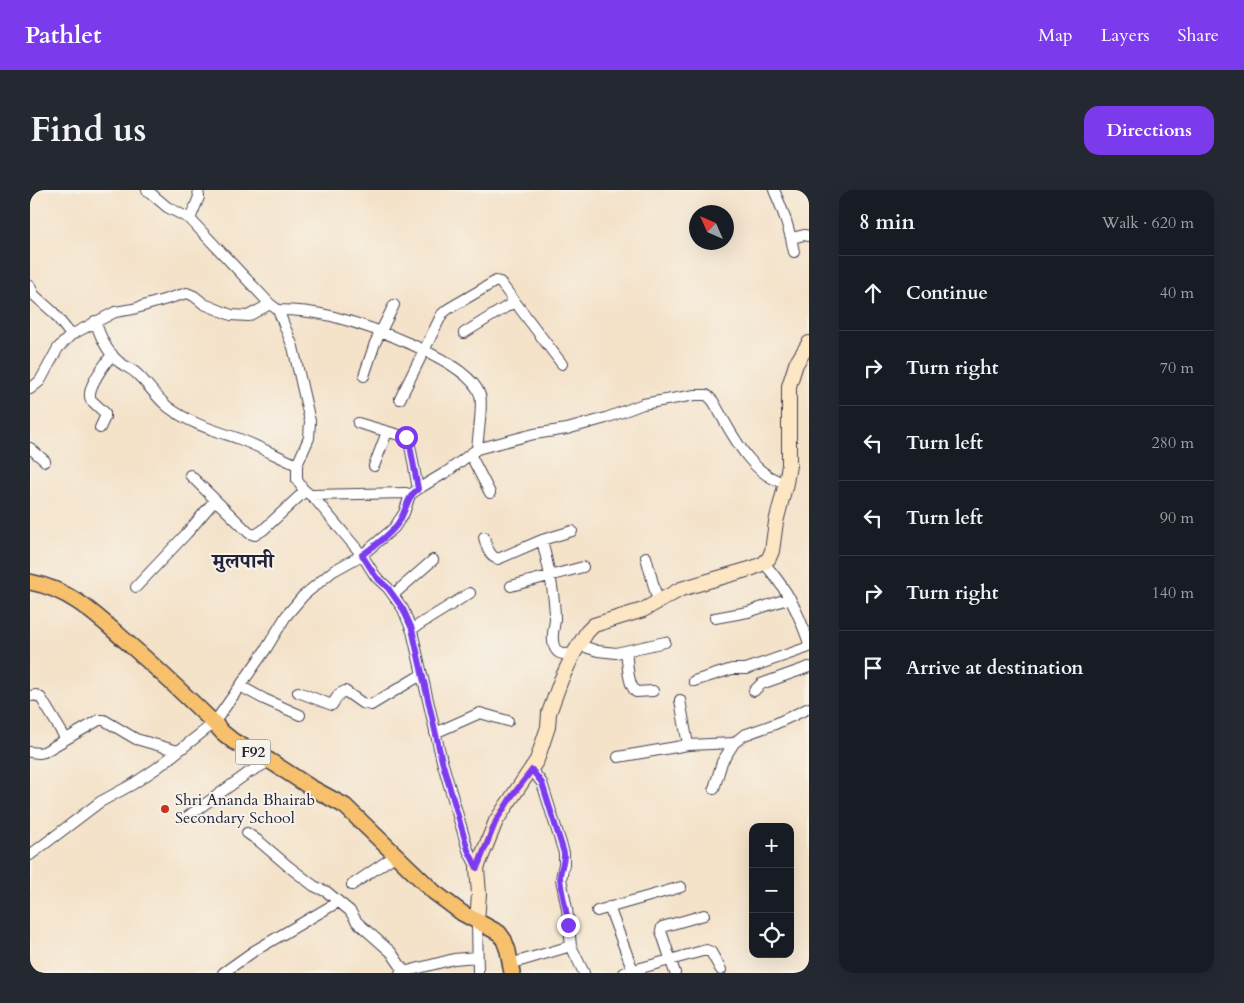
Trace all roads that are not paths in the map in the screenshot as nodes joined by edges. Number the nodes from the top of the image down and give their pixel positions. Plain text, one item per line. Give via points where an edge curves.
1 (147, 190) edge
2 (198, 190) edge
3 (774, 190) edge
4 (190, 219) junction
5 (809, 236) edge
6 (792, 238) junction
7 (794, 252) dead end
8 (30, 286) edge
9 (514, 302) junction
10 (394, 305) dead end
11 (274, 307) junction
12 (95, 322) junction
13 (380, 331) junction
14 (464, 333) dead end
15 (71, 335) junction
16 (809, 343) edge
17 (423, 351) junction
18 (112, 354) junction
19 (562, 364) dead end
20 (364, 376) dead end
21 (30, 389) edge
22 (400, 399) dead end
23 (358, 423) dead end
24 (100, 428) dead end
25 (387, 432) junction
26 (30, 448) edge
27 (473, 452) junction
28 (45, 461) dead end
29 (296, 465) junction
30 (374, 466) dead end
31 (190, 475) dead end
32 (786, 483) junction
33 (414, 492) junction
34 (308, 493) junction
35 (490, 493) dead end
36 (214, 500) junction
37 (572, 531) dead end
38 (484, 537) dead end
39 (542, 540) junction
40 (362, 555) junction
41 (646, 557) dead end
42 (433, 560) dead end
43 (764, 563) junction
44 (583, 567) dead end
45 (550, 575) junction
46 (30, 582) edge
47 (511, 586) dead end
48 (136, 587) dead end
49 (470, 593) dead end
50 (393, 596) junction
51 (790, 598) junction
52 (658, 602) junction
53 (715, 618) dead end
54 (412, 629) junction
55 (665, 642) dead end
56 (809, 643) edge
57 (809, 647) edge
58 (576, 649) junction
59 (626, 651) junction
60 (809, 667) edge
61 (421, 675) junction
62 (694, 681) dead end
63 (240, 686) junction
64 (653, 691) dead end
65 (754, 691) dead end
66 (298, 692) dead end
67 (30, 696) edge
68 (680, 700) dead end
69 (809, 708) edge
70 (300, 715) dead end
71 (508, 721) dead end
72 (214, 723) junction
73 (435, 733) junction
74 (66, 740) junction
75 (734, 743) junction
76 (688, 745) junction
77 (30, 752) edge
78 (178, 752) junction
79 (618, 757) dead end
80 (270, 761) junction
81 (532, 770) junction
82 (714, 789) dead end
83 (187, 818) dead end
84 (247, 833) dead end
85 (30, 856) edge
86 (396, 856) junction
87 (477, 868) junction
88 (352, 885) dead end
89 (681, 887) dead end
90 (338, 902) junction
91 (609, 907) junction
92 (597, 911) dead end
93 (704, 915) dead end
94 (477, 922) junction
95 (571, 946) junction
96 (476, 957) junction
97 (671, 959) junction
98 (511, 969) edge
99 (721, 970) dead end
100 (402, 972) edge
101 (634, 972) edge
102 (223, 973) edge
103 (478, 973) edge
104 (584, 973) edge
105 (623, 973) edge
106 (675, 973) edge

1 - 4 street via 167,207
2 - 4 street via 199,197
3 - 6 street
4 - 11 street
5 - 6 street
6 - 7 street
8 - 15 street via 34,295
9 - 14 street
9 - 17 street via 496,281 442,314
9 - 19 street
10 - 13 street
11 - 12 street via 248,316 231,315 187,293 115,312
11 - 13 street via 323,315
11 - 29 street via 293,347 310,421 309,438
12 - 15 street
12 - 18 street
13 - 17 street
13 - 20 street
15 - 21 street via 58,348 40,381
16 - 32 street via 796,364 789,386
17 - 22 street
17 - 27 street via 461,371 480,396
18 - 24 street via 90,392 91,400 106,413
18 - 29 street via 134,371 169,407 182,415
23 - 25 street
25 - 30 street
25 - 33 street via 409,440
26 - 28 street
27 - 32 street via 606,418 643,404 707,395 742,451 763,473
27 - 33 street
27 - 35 street
29 - 34 street via 297,480
31 - 36 street
32 - 43 street via 772,551
33 - 34 street
33 - 40 street via 397,524
34 - 36 street via 255,535
34 - 40 street
36 - 48 street
37 - 39 street
38 - 39 street via 492,557 498,559
39 - 45 street
40 - 50 street
40 - 63 street via 333,572 303,596
41 - 52 street
42 - 50 street
43 - 51 street
43 - 52 street via 696,583
44 - 45 street
45 - 47 street
45 - 58 street via 555,649 563,654
46 - 72 main road, F92 via 70,596 87,608
49 - 54 street
50 - 54 street
51 - 53 street via 748,612
51 - 56 street
52 - 58 street via 644,610 594,625
54 - 61 street
55 - 59 street
57 - 62 street via 746,669 732,669
58 - 59 street
58 - 81 street via 550,708 548,728
59 - 64 street via 634,690
60 - 65 street via 761,684
61 - 66 street via 371,705 345,691 332,705
61 - 73 street
63 - 70 street
63 - 72 street
67 - 74 street via 40,698
68 - 76 street
69 - 75 street via 744,735
71 - 73 street via 480,713
72 - 78 street
72 - 80 main road, F92 via 233,741
73 - 87 street via 468,850
74 - 77 street via 44,752
74 - 78 street via 104,720 136,739
75 - 76 street
75 - 82 street via 722,762
76 - 79 street
78 - 85 street via 133,784 100,802
80 - 83 street via 248,773
80 - 86 main road, F92 via 345,806
81 - 87 street via 496,821
81 - 95 street via 542,783 564,853 560,878
84 - 90 street
86 - 88 street
86 - 94 main road, F92 via 441,898
87 - 94 street
89 - 91 street
90 - 100 street via 391,952
90 - 102 street
91 - 92 street
91 - 101 street
93 - 97 street via 662,927
94 - 96 street
94 - 98 main road, F92 via 499,933 504,940
95 - 98 street
95 - 104 street
96 - 100 street
96 - 103 street
97 - 99 street via 706,950 711,952
97 - 101 street
97 - 106 street
101 - 105 street

